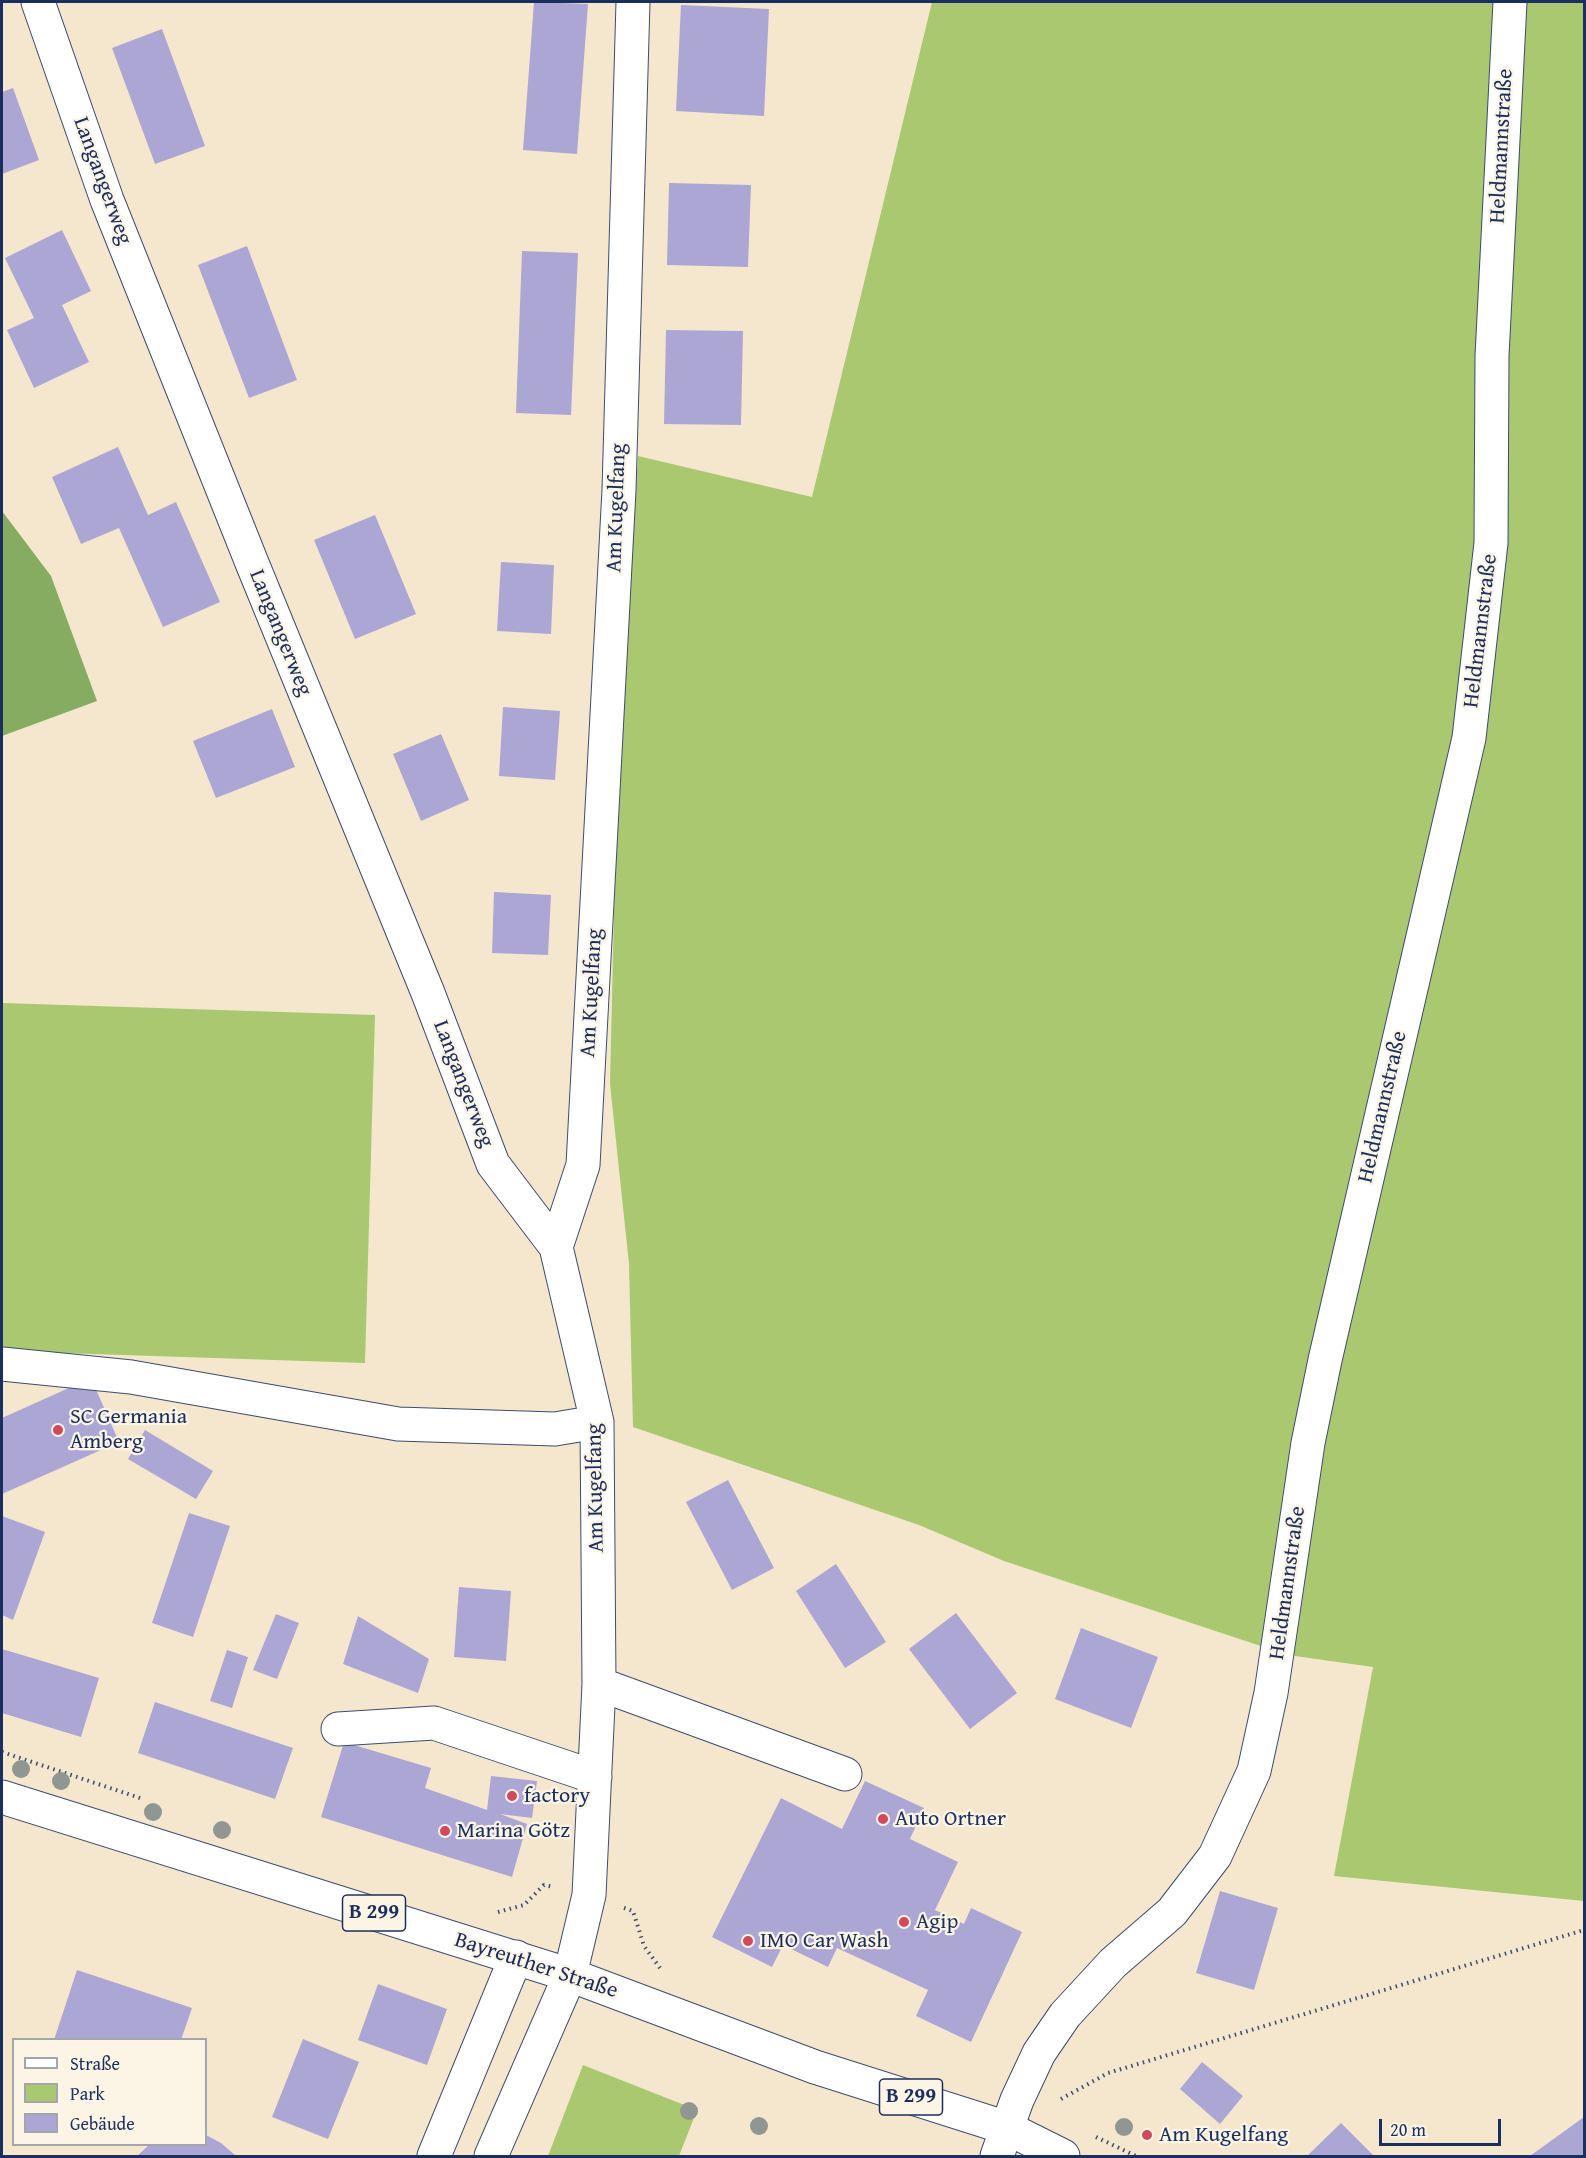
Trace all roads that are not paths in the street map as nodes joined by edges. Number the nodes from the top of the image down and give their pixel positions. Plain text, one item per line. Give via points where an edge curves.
1 (38, 2) edge
2 (633, 2) edge
3 (1509, 2) edge
4 (556, 1247) junction
5 (2, 1364) edge
6 (597, 1422) junction
7 (599, 1684) junction
8 (338, 1729) dead end
9 (846, 1774) dead end
10 (596, 1777) junction
11 (2, 1797) edge
12 (516, 1957) junction
13 (570, 1975) junction
14 (1007, 2128) edge
15 (434, 2157) edge
16 (492, 2157) edge
17 (1063, 2157) edge

1 - 4 street, Langangerweg via 107,200 428,993 493,1164
2 - 4 street, Am Kugelfang via 619,490 583,1165
3 - 14 street, Heldmannstraße via 1492,356 1491,543 1468,738 1325,1360 1308,1443 1271,1693 1254,1771 1215,1856 1172,1912 1113,1963 1065,2015 1039,2053
4 - 6 street, Am Kugelfang
5 - 6 street via 131,1377 398,1424 555,1429
6 - 7 street, Am Kugelfang
7 - 9 street
7 - 10 street, Am Kugelfang
8 - 10 street via 434,1723
10 - 13 street, Am Kugelfang via 589,1895
11 - 12 street, Bayreuther Straße / B 299
12 - 13 street, Bayreuther Straße / B 299
12 - 15 street
13 - 14 street, Bayreuther Straße / B 299 via 815,2067
13 - 16 street, Am Kugelfang
14 - 17 street, Bayreuther Straße / B 299

